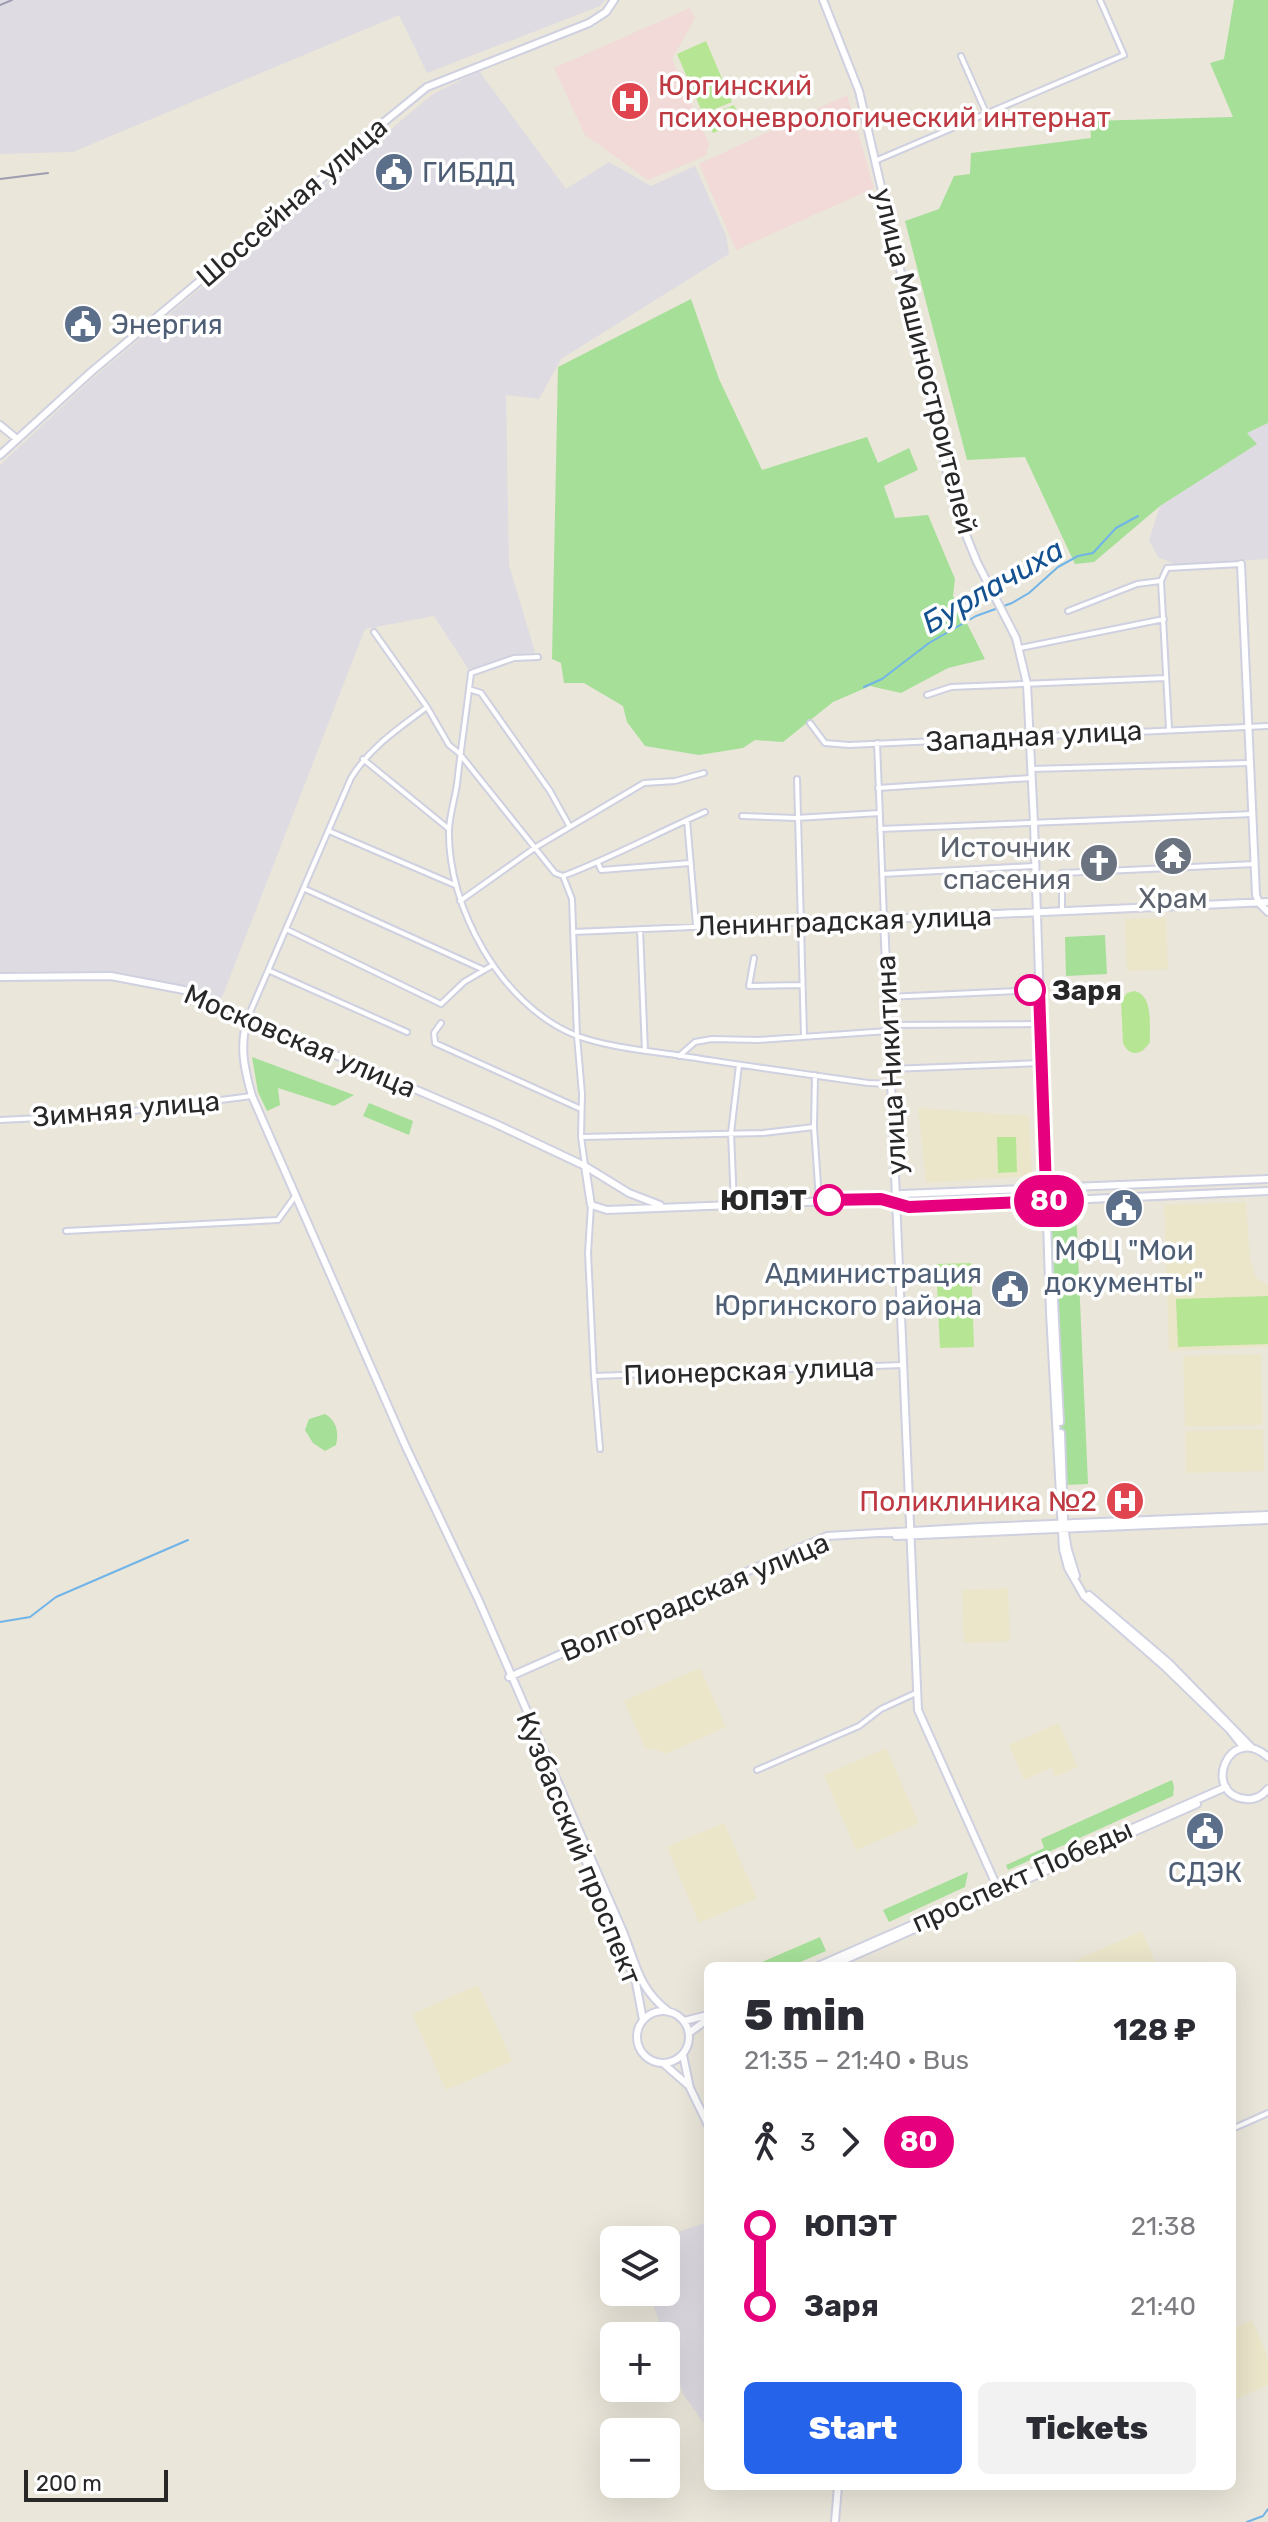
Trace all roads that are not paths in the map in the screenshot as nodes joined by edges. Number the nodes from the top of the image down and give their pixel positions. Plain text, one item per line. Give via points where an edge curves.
1 (614, 0) edge
2 (823, 0) edge
3 (1100, 0) edge
4 (961, 56) dead end
5 (987, 115) junction
6 (875, 161) junction
7 (0, 425) edge
8 (17, 439) junction
9 (0, 455) edge
10 (1241, 564) joint
11 (1161, 581) junction
12 (1068, 611) dead end
13 (1164, 619) junction
14 (374, 632) dead end
15 (1020, 648) junction
16 (538, 657) dead end
17 (1166, 678) junction
18 (1027, 684) junction
19 (469, 689) junction
20 (927, 695) dead end
21 (427, 707) junction
22 (810, 723) dead end
23 (1268, 726) edge
24 (1249, 727) junction
25 (1169, 729) junction
26 (1030, 735) junction
27 (877, 743) junction
28 (459, 753) junction
29 (363, 759) junction
30 (1250, 763) junction
31 (1031, 769) junction
32 (704, 773) dead end
33 (1031, 778) junction
34 (797, 779) dead end
35 (878, 788) junction
36 (705, 812) dead end
37 (880, 813) junction
38 (1253, 814) junction
39 (742, 816) dead end
40 (796, 818) junction
41 (687, 820) junction
42 (1034, 823) junction
43 (570, 828) junction
44 (449, 829) junction
45 (880, 829) junction
46 (329, 831) junction
47 (536, 847) junction
48 (598, 863) junction
49 (690, 863) junction
50 (1255, 864) junction
51 (1034, 866) junction
52 (882, 874) junction
53 (563, 876) junction
54 (456, 885) junction
55 (305, 889) junction
56 (460, 901) junction
57 (1268, 902) edge
58 (1259, 903) junction
59 (1062, 912) junction
60 (1268, 912) edge
61 (1036, 914) junction
62 (884, 919) junction
63 (800, 924) junction
64 (696, 925) junction
65 (640, 929) junction
66 (288, 930) junction
67 (573, 932) junction
68 (754, 958) dead end
69 (493, 965) junction
70 (484, 970) junction
71 (270, 971) junction
72 (0, 977) edge
73 (803, 985) junction
74 (1039, 990) junction
75 (887, 997) junction
76 (248, 1017) junction
77 (441, 1023) dead end
78 (1041, 1024) junction
79 (889, 1028) junction
80 (407, 1032) dead end
81 (577, 1036) junction
82 (804, 1036) junction
83 (645, 1051) junction
84 (679, 1056) junction
85 (1042, 1063) junction
86 (739, 1065) junction
87 (890, 1069) junction
88 (815, 1075) junction
89 (891, 1084) junction
90 (252, 1096) junction
91 (581, 1109) junction
92 (0, 1120) edge
93 (814, 1127) junction
94 (731, 1133) junction
95 (581, 1137) junction
96 (585, 1166) junction
97 (599, 1174) junction
98 (1268, 1179) edge
99 (586, 1182) junction
100 (1048, 1189) junction
101 (1268, 1191) edge
102 (629, 1193) junction
103 (897, 1194) junction
104 (296, 1195) junction
105 (881, 1199) junction
106 (819, 1200) junction
107 (1048, 1201) junction
108 (734, 1204) junction
109 (591, 1205) junction
110 (668, 1207) junction
111 (897, 1207) junction
112 (629, 1209) junction
113 (66, 1231) dead end
114 (903, 1365) junction
115 (594, 1376) junction
116 (600, 1449) dead end
117 (1268, 1517) edge
118 (1063, 1526) junction
119 (911, 1533) junction
120 (511, 1678) junction
121 (916, 1693) junction
122 (1244, 1748) junction
123 (1252, 1748) junction
124 (1268, 1757) edge
125 (757, 1770) dead end
126 (1227, 1788) junction
127 (1267, 1792) edge
128 (1268, 1802) edge
129 (995, 1888) junction
130 (827, 1962) edge
131 (840, 1962) edge
132 (669, 2012) junction
133 (704, 2018) edge
134 (643, 2020) junction
135 (704, 2020) edge
136 (684, 2021) junction
137 (689, 2033) junction
138 (683, 2055) junction
139 (664, 2064) junction
140 (690, 2088) junction
141 (1268, 2113) edge
142 (704, 2117) edge
143 (1236, 2127) edge
144 (838, 2490) edge
145 (835, 2522) edge

1 - 8 main road, Шоссейная улица via 589,23 427,87
2 - 6 main road, улица Машиностроителей via 857,82
3 - 5 street via 1124,55
4 - 5 street
5 - 6 street
6 - 15 main road, улица Машиностроителей via 955,508
7 - 8 main road
8 - 9 main road, Шоссейная улица
10 - 11 street via 1167,568
10 - 24 main road
11 - 12 street via 1137,584
11 - 13 street
13 - 15 street
13 - 17 street
14 - 21 street
15 - 18 main road, улица Машиностроителей
16 - 19 street via 514,658 471,673
17 - 18 street
17 - 25 street
18 - 20 street via 951,687
18 - 26 main road, улица Машиностроителей
19 - 28 street
19 - 43 street via 481,693
21 - 28 street
21 - 29 street
22 - 27 street, Западная улица via 825,743
23 - 24 street, Западная улица
24 - 25 street, Западная улица
24 - 30 main road
25 - 26 street, Западная улица
26 - 27 street, Западная улица
26 - 31 main road, улица Машиностроителей
27 - 35 street, улица Никитина
28 - 44 street
28 - 47 street
29 - 44 street
29 - 46 street
30 - 31 street
30 - 38 main road
31 - 33 main road, улица Машиностроителей
32 - 43 street via 644,783
33 - 35 street
33 - 42 main road, улица Машиностроителей
34 - 40 street
35 - 37 street, улица Никитина
36 - 41 street
37 - 40 street
37 - 45 street, улица Никитина
38 - 42 street
38 - 50 main road
39 - 40 street
40 - 63 street
41 - 48 street
41 - 49 street
42 - 45 street
42 - 51 main road, улица Машиностроителей
43 - 47 street
44 - 54 street
45 - 52 street, улица Никитина
46 - 54 street
46 - 55 street
47 - 53 street
47 - 56 street
48 - 49 street via 601,870
48 - 53 street
49 - 64 street
50 - 58 main road
50 - 59 street via 1062,873
51 - 52 street
51 - 61 main road, улица Машиностроителей
52 - 62 street, улица Никитина
53 - 67 street via 572,899
54 - 56 street
55 - 66 street
55 - 70 street
56 - 69 street
57 - 58 main road, Ленинградская улица
58 - 59 main road, Ленинградская улица
58 - 60 main road
59 - 61 main road, Ленинградская улица
61 - 62 main road, Ленинградская улица
61 - 74 main road, улица Машиностроителей
62 - 63 street, Ленинградская улица
62 - 75 main road, улица Никитина
63 - 64 street, Ленинградская улица
63 - 73 street
64 - 65 street, Ленинградская улица
65 - 67 street, Ленинградская улица
65 - 83 street
66 - 70 street via 441,1004
66 - 71 street
67 - 81 street
68 - 73 street via 749,986
69 - 70 street
69 - 81 street via 531,1007
71 - 76 street
71 - 80 street
72 - 76 main road, Московская улица via 93,975 148,982 184,990
73 - 82 street
74 - 75 street
74 - 78 main road, улица Машиностроителей
75 - 79 main road, улица Никитина
76 - 90 main road via 242,1056
76 - 96 main road, Московская улица
77 - 91 street via 435,1043
78 - 79 street
78 - 85 main road, улица Машиностроителей
79 - 82 street
79 - 87 main road, улица Никитина
81 - 83 street
81 - 91 street
82 - 84 street via 712,1039 695,1042
83 - 84 street
84 - 86 street
85 - 87 street
85 - 100 main road, улица Машиностроителей
86 - 88 street
86 - 94 street
87 - 89 main road, улица Никитина
88 - 89 street
88 - 93 street
89 - 103 main road, улица Никитина
90 - 92 street, Зимняя улица via 102,1115
90 - 104 main road
91 - 95 street
93 - 94 street
93 - 106 street
94 - 95 street
94 - 108 street
95 - 96 street
96 - 97 main road, Московская улица
96 - 99 main road
97 - 99 main road
97 - 102 main road, Московская улица
98 - 100 main road, Московская улица
99 - 109 main road
100 - 103 main road, Московская улица
100 - 107 main road, улица Машиностроителей
101 - 107 main road
102 - 110 main road, Московская улица
102 - 112 main road via 634,1200
103 - 105 main road, Московская улица
103 - 111 main road, улица Никитина
104 - 113 street via 278,1220
104 - 120 main road
105 - 106 main road, Московская улица
105 - 111 main road
106 - 108 main road, Московская улица
107 - 111 main road
107 - 118 main road, улица Машиностроителей
108 - 110 main road, Московская улица
109 - 112 main road, Московская улица
109 - 115 street
110 - 112 main road, Московская улица
111 - 114 main road, улица Никитина
114 - 115 street, Пионерская улица
114 - 119 main road, улица Никитина
115 - 116 street
117 - 118 main road
117 - 118 main road, Волгоградская улица
118 - 119 main road, Волгоградская улица
118 - 122 main road, улица Машиностроителей via 1068,1568 1084,1596 1165,1667
118 - 123 main road via 1073,1570 1087,1594 1169,1663
119 - 120 main road, Волгоградская улица via 827,1536
119 - 121 main road, улица Никитина
120 - 132 main road via 646,1990
120 - 134 main road, Кузбасский проспект via 636,1983
121 - 125 street via 859,1726
121 - 129 main road, улица Никитина via 918,1710
122 - 123 main road
122 - 126 main road via 1225,1763
123 - 124 main road
126 - 127 main road via 1243,1799
126 - 129 main road, проспект Победы
126 - 131 main road
127 - 128 main road
129 - 130 main road, проспект Победы
132 - 134 main road
132 - 136 main road
133 - 136 main road
134 - 139 main road via 637,2036 642,2053
135 - 137 main road
136 - 137 main road
137 - 138 main road
138 - 139 main road
138 - 140 main road
139 - 140 main road
140 - 142 main road
141 - 143 street
144 - 145 main road

